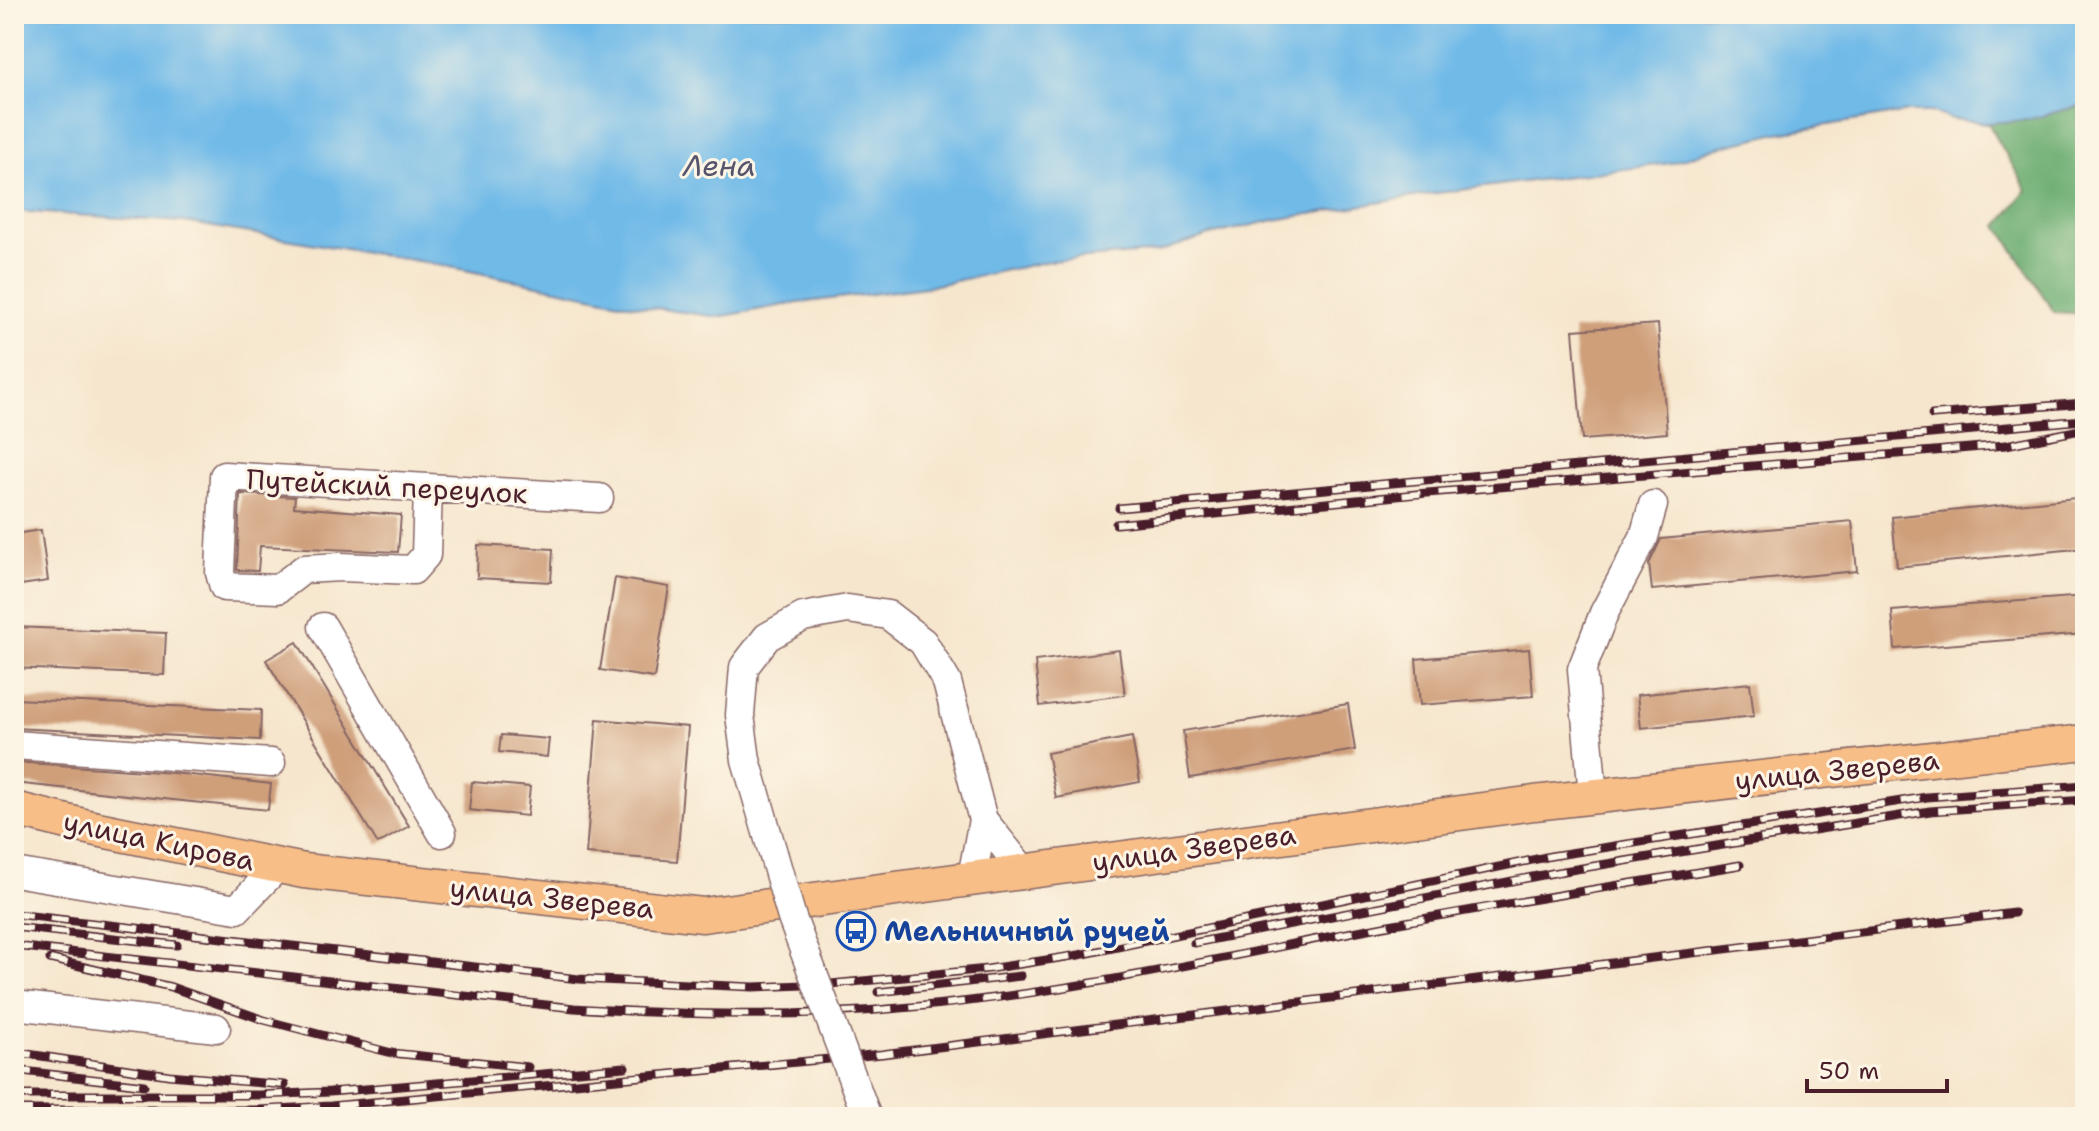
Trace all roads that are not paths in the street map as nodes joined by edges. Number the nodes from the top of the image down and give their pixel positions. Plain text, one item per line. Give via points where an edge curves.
1 (428, 489) junction
2 (599, 498) dead end
3 (1653, 505) dead end
4 (323, 627) dead end
5 (2085, 742) edge
6 (14, 745) edge
7 (271, 763) dead end
8 (1593, 796) junction
9 (14, 809) edge
10 (983, 820) junction
11 (442, 833) dead end
12 (291, 868) junction
13 (1023, 870) junction
14 (14, 872) edge
15 (972, 877) junction
16 (14, 1005) edge
17 (216, 1028) dead end
18 (867, 1117) edge

1 - 1 street, Путейский переулок via 224,476 224,587 278,589 304,569 413,570 426,555
1 - 2 street, Путейский переулок
3 - 8 street via 1644,537 1582,669
4 - 11 street
5 - 8 main road, улица Зверева
6 - 7 street
8 - 13 main road, улица Зверева
9 - 12 main road, улица Кирова
10 - 13 street
10 - 15 street
10 - 18 street, bridge via 947,682 923,642 888,615 848,609 803,617 767,637 744,667 740,715 746,760 792,918
12 - 14 street via 237,909
12 - 15 main road, улица Зверева via 703,915
13 - 15 main road, улица Зверева
16 - 17 street

